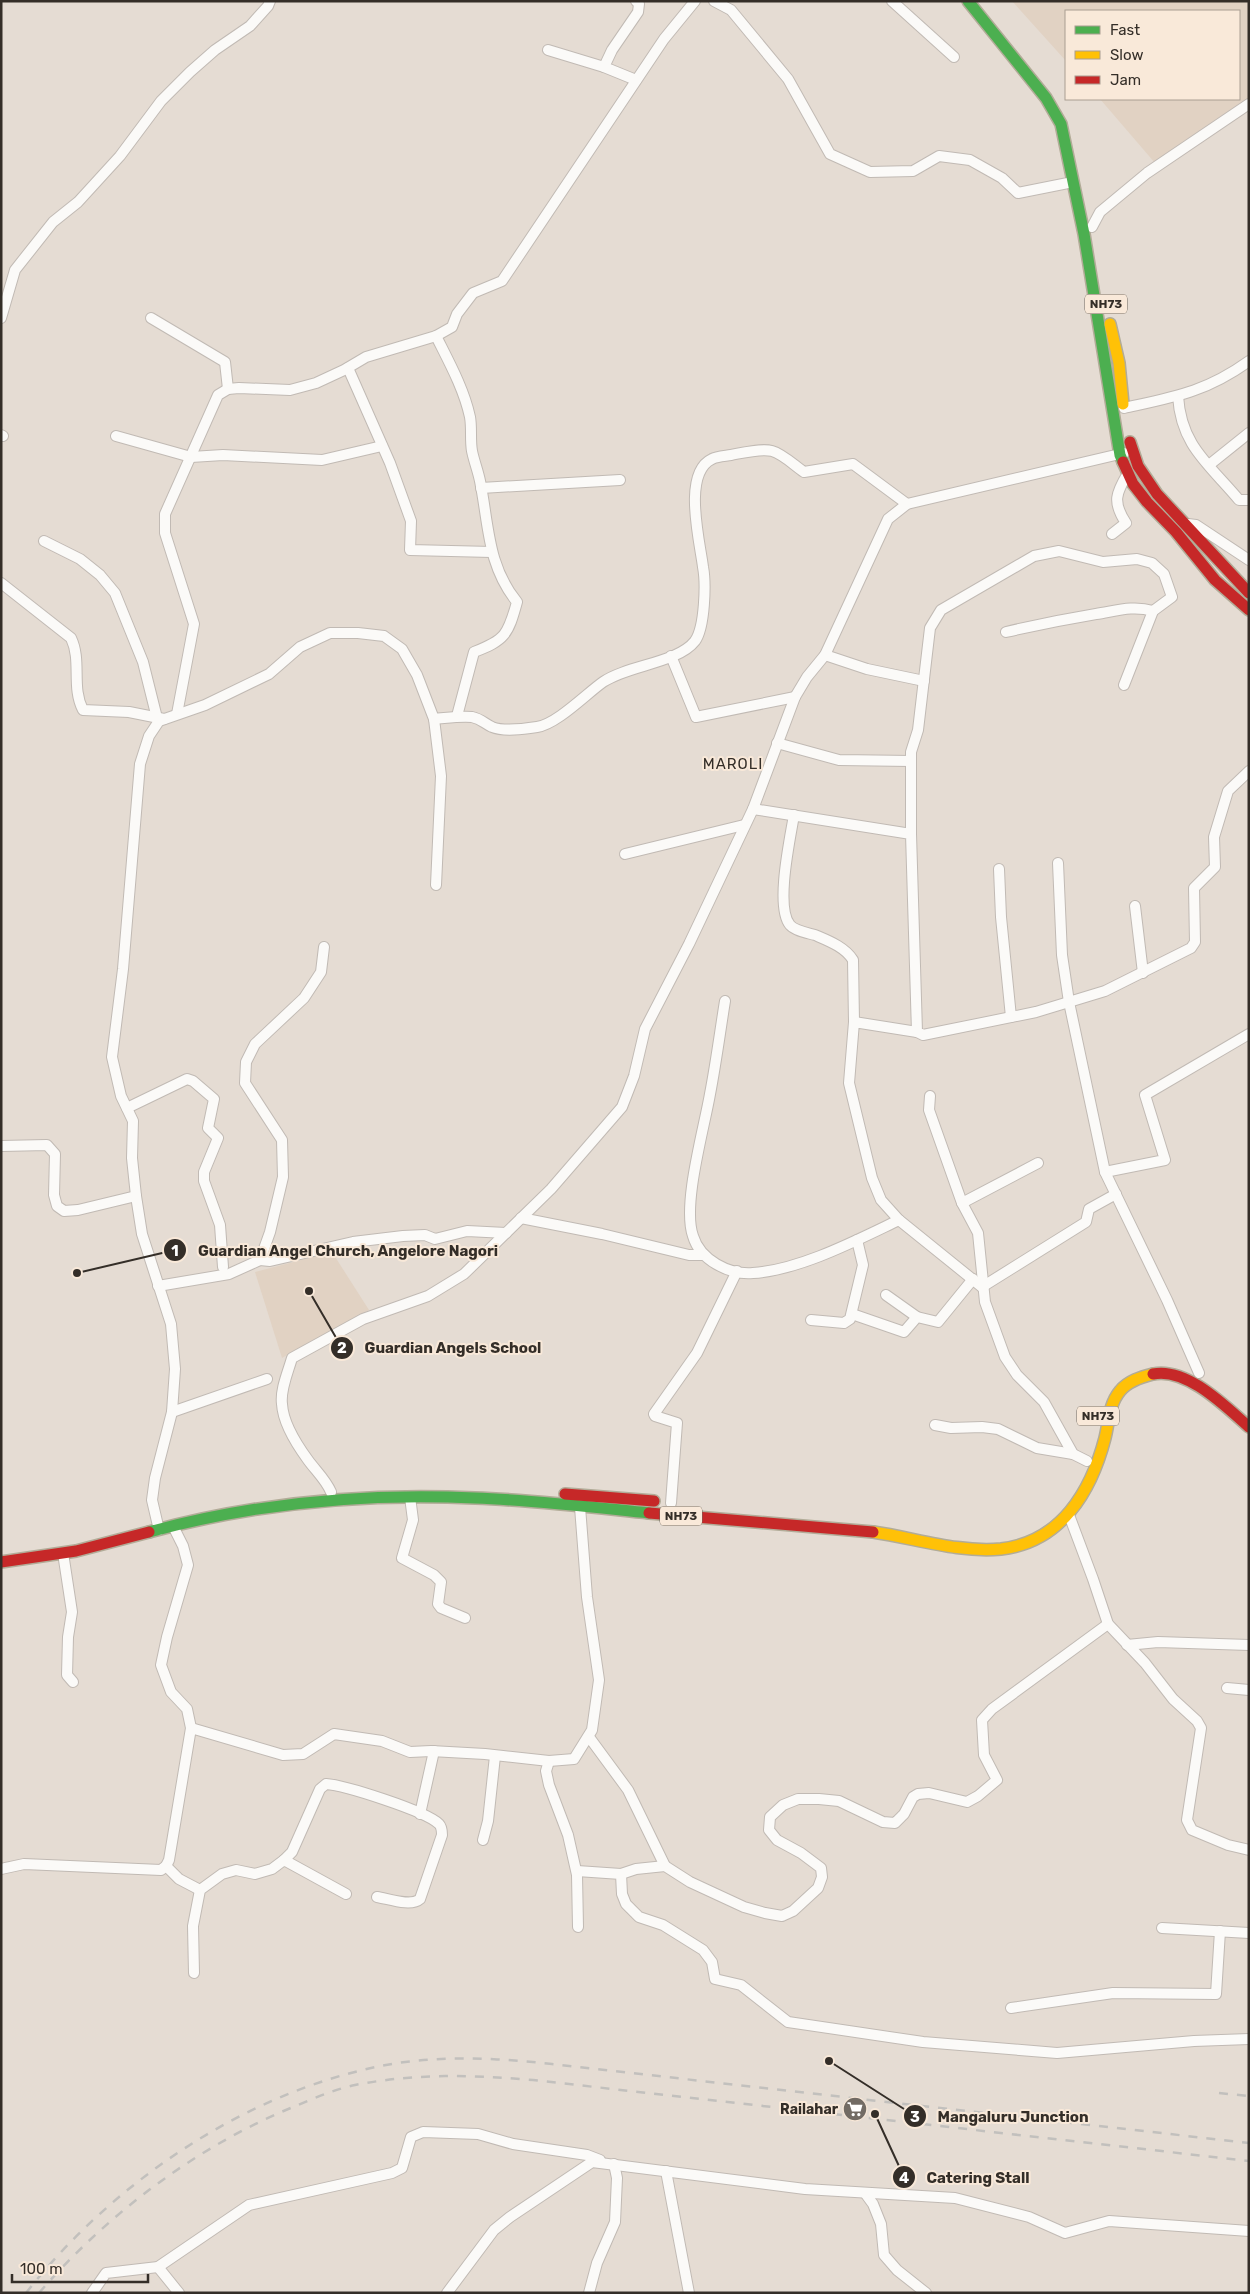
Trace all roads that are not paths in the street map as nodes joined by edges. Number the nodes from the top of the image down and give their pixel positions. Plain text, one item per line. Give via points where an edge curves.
1 (270, 1) edge
2 (636, 1) edge
3 (696, 1) edge
4 (714, 1) edge
5 (892, 1) edge
6 (968, 1) edge
7 (548, 50) dead end
8 (954, 57) dead end
9 (604, 67) junction
10 (636, 80) junction
11 (1056, 91) dead end
12 (1249, 104) edge
13 (1073, 182) junction
14 (1092, 227) junction
15 (1, 318) edge
16 (151, 318) dead end
17 (436, 336) junction
18 (1249, 361) edge
19 (348, 368) junction
20 (228, 389) junction
21 (1178, 396) junction
22 (1124, 408) junction
23 (1249, 434) edge
24 (116, 436) dead end
25 (382, 446) junction
26 (1126, 453) junction
27 (191, 457) junction
28 (1209, 465) junction
29 (1128, 473) junction
30 (620, 480) dead end
31 (481, 488) junction
32 (1249, 500) edge
33 (908, 504) junction
34 (1183, 522) junction
35 (1112, 534) dead end
36 (44, 541) dead end
37 (492, 552) junction
38 (1249, 560) edge
39 (1, 583) edge
40 (1249, 593) edge
41 (1153, 610) junction
42 (1249, 610) edge
43 (1006, 632) dead end
44 (825, 655) junction
45 (671, 656) junction
46 (924, 681) junction
47 (1124, 686) dead end
48 (794, 697) junction
49 (177, 714) junction
50 (457, 716) junction
51 (160, 718) junction
52 (434, 719) junction
53 (777, 743) junction
54 (911, 761) junction
55 (1249, 771) edge
56 (753, 809) junction
57 (794, 815) junction
58 (744, 825) junction
59 (910, 834) junction
60 (625, 854) dead end
61 (1058, 863) dead end
62 (999, 869) dead end
63 (436, 886) dead end
64 (1135, 906) dead end
65 (324, 947) dead end
66 (1143, 973) junction
67 (725, 1001) dead end
68 (1069, 1002) junction
69 (1012, 1017) junction
70 (854, 1022) junction
71 (917, 1032) junction
72 (1249, 1034) edge
73 (930, 1096) dead end
74 (127, 1108) junction
75 (1, 1146) edge
76 (1038, 1163) dead end
77 (1105, 1172) junction
78 (1116, 1194) junction
79 (136, 1196) junction
80 (962, 1204) junction
81 (521, 1218) junction
82 (899, 1220) junction
83 (506, 1233) junction
84 (857, 1240) junction
85 (704, 1255) junction
86 (260, 1260) junction
87 (223, 1267) dead end
88 (738, 1272) junction
89 (973, 1279) junction
90 (158, 1286) junction
91 (982, 1287) junction
92 (886, 1295) dead end
93 (852, 1314) junction
94 (917, 1317) junction
95 (811, 1320) dead end
96 (1146, 1363) dead end
97 (1125, 1372) dead end
98 (1198, 1374) junction
99 (268, 1379) dead end
100 (1233, 1406) junction
101 (172, 1412) junction
102 (1249, 1412) edge
103 (935, 1425) dead end
104 (1249, 1427) edge
105 (1073, 1454) junction
106 (1087, 1461) junction
107 (331, 1492) junction
108 (410, 1497) junction
109 (675, 1503) joint
110 (708, 1506) dead end
111 (580, 1507) junction
112 (1069, 1515) junction
113 (158, 1525) junction
114 (173, 1526) junction
115 (937, 1532) dead end
116 (955, 1535) dead end
117 (1, 1552) edge
118 (63, 1553) junction
119 (1, 1562) edge
120 (465, 1618) dead end
121 (1108, 1624) junction
122 (1127, 1645) junction
123 (1249, 1645) edge
124 (73, 1682) dead end
125 (1227, 1688) dead end
126 (1249, 1690) edge
127 (191, 1728) junction
128 (588, 1737) junction
129 (434, 1751) junction
130 (495, 1756) junction
131 (549, 1761) junction
132 (420, 1814) junction
133 (483, 1840) dead end
134 (1249, 1850) edge
135 (284, 1860) junction
136 (166, 1866) junction
137 (665, 1866) junction
138 (1, 1869) edge
139 (577, 1871) junction
140 (621, 1874) junction
141 (200, 1890) junction
142 (346, 1894) dead end
143 (377, 1897) dead end
144 (578, 1926) dead end
145 (1162, 1928) dead end
146 (1220, 1932) junction
147 (1249, 1933) edge
148 (194, 1973) dead end
149 (1011, 2008) dead end
150 (1249, 2039) edge
151 (610, 2163) junction
152 (666, 2171) junction
153 (865, 2192) junction
154 (1249, 2231) edge
155 (158, 2267) junction
156 (92, 2293) edge
157 (179, 2293) edge
158 (448, 2293) edge
159 (589, 2293) edge
160 (689, 2293) edge
161 (926, 2293) edge

1 - 15 street via 250,26 190,72 161,102 90,189 53,222 15,270
2 - 9 street via 638,12
3 - 10 street
4 - 13 street via 731,10 788,79 830,154 870,172 912,171 940,156 970,160 1002,178 1018,193
5 - 8 street
6 - 13 highway, NH73 via 1046,98 1061,124
7 - 9 street
9 - 10 street
10 - 17 street via 502,281 473,293 457,314 452,327
11 - 14 highway, NH73 via 1072,124
12 - 14 street via 1147,173 1100,212
13 - 26 highway, NH73
14 - 22 highway, NH73 via 1119,364
16 - 20 street via 225,362
17 - 19 street via 366,357
17 - 31 street via 454,372 470,417 472,450
18 - 21 street via 1225,378
19 - 20 street via 316,383 290,390
19 - 25 street
20 - 27 street via 218,395
21 - 22 street
21 - 28 street via 1184,432
22 - 26 highway, NH73
23 - 28 street
24 - 27 street
25 - 27 street via 322,460 223,455
25 - 37 street via 411,521 410,550
26 - 29 highway, NH73
26 - 33 street
26 - 34 highway, NH73
27 - 49 street via 165,514 165,533 194,624
28 - 32 street via 1239,500
29 - 35 street via 1117,492 1118,510 1126,523
29 - 42 highway, NH73 via 1147,502 1215,580
30 - 31 street
31 - 37 street
33 - 44 street via 888,519
33 - 45 street via 853,464 804,472 772,451 712,459 702,468 696,489 696,533 704,568 700,628 696,639 685,651
34 - 38 street via 1196,525
34 - 40 highway, NH73
36 - 51 street via 80,559 115,593
37 - 50 street via 496,567 517,602 506,634 492,645 474,652
39 - 51 street via 71,638 77,650 77,699 83,710 129,712
41 - 43 street via 1122,608
41 - 46 street via 1172,597 1164,574 1152,563 1137,558 1103,562 1059,551 1034,556 941,610 930,628
41 - 47 street
44 - 46 street via 867,669
44 - 48 street
45 - 48 street via 696,717
45 - 50 street via 603,682 539,727 502,730 482,720
46 - 54 street
48 - 53 street
49 - 51 street
49 - 52 street via 234,692 269,674 300,647 322,637 358,632 384,636 402,649 417,675
50 - 52 street
51 - 74 street via 149,736 140,764 123,969 113,1039 112,1057
52 - 63 street via 441,776
53 - 54 street via 839,760
53 - 56 street
54 - 59 street
55 - 66 street via 1228,791 1214,837 1215,867 1194,888 1194,942 1191,948
56 - 57 street
56 - 58 street
57 - 59 street
57 - 70 street via 783,885 784,916 791,927 829,941 853,960
58 - 60 street
58 - 81 street via 645,1029 634,1076 622,1107 551,1189
59 - 71 street
61 - 68 street via 1062,955
62 - 69 street
64 - 66 street
65 - 86 street via 320,972 304,998 255,1044 246,1062 245,1083 282,1140 283,1177
66 - 68 street
67 - 85 street via 691,1193 692,1236
68 - 69 street
68 - 77 street
69 - 71 street via 923,1035
70 - 71 street
70 - 82 street via 849,1083 872,1178 882,1200
72 - 77 street via 1145,1096 1165,1160
73 - 80 street via 929,1110
74 - 79 street via 133,1121
74 - 87 street via 187,1079 214,1099 208,1128 218,1138 204,1172 204,1181 220,1225
75 - 79 street via 47,1145 55,1154 57,1206 64,1211
76 - 80 street
77 - 78 street
78 - 91 street via 1089,1209 1086,1222
78 - 98 street
79 - 90 street via 142,1234
80 - 91 street via 978,1233
81 - 83 street
81 - 85 street via 689,1255
82 - 84 street
82 - 89 street
83 - 86 street via 467,1231 435,1239 425,1235 403,1236 353,1242 270,1261
83 - 107 street via 464,1274 428,1296 363,1319 292,1358 281,1403 288,1426
84 - 88 street via 784,1267 753,1273
84 - 93 street via 863,1265
85 - 88 street via 720,1266
86 - 90 street via 229,1274
88 - 109 street via 697,1353 654,1414 677,1423
89 - 91 street
89 - 94 street via 938,1322
90 - 101 street via 171,1324 175,1369
91 - 105 street via 1006,1357 1017,1375 1044,1402
92 - 94 street
93 - 94 street via 904,1332
93 - 95 street via 844,1323
96 - 98 highway, NH73 via 1176,1363
97 - 106 highway, NH73 via 1107,1389 1101,1403
98 - 100 highway, NH73
99 - 101 street
100 - 102 highway, NH73
100 - 104 highway, NH73
100 - 112 highway, NH73 via 1174,1375 1148,1374 1125,1385 1112,1406 1098,1464 1085,1495
101 - 113 street via 152,1500
103 - 105 street via 998,1429 1037,1448
105 - 106 street
106 - 116 highway, NH73 via 1075,1489 1035,1528 999,1538 974,1539
107 - 109 highway, NH73 via 411,1487 492,1488
107 - 113 highway, NH73 via 245,1500
108 - 111 highway, NH73 via 500,1499
108 - 114 highway, NH73 via 251,1509
108 - 120 street via 414,1520 402,1558 434,1575 441,1582 438,1604
110 - 115 highway, NH73 via 869,1521
111 - 112 highway, NH73 via 872,1532 983,1550 1022,1545 1041,1538
111 - 128 street via 587,1597 599,1680 592,1730
112 - 121 street
113 - 114 highway, NH73
113 - 117 highway, NH73
113 - 118 highway, NH73
114 - 127 street via 188,1565 161,1665 171,1692 187,1709
118 - 119 highway, NH73
118 - 124 street via 72,1612 67,1675
121 - 122 street
121 - 137 street via 992,1709 982,1720 984,1755 997,1780 978,1796 967,1802 929,1793 918,1794 912,1797 904,1814 895,1823 883,1822 839,1801 798,1799 783,1804 770,1817 769,1830 777,1840 820,1868 822,1877 818,1888 793,1910 782,1916 744,1907 690,1882
122 - 123 street via 1158,1642
122 - 134 street via 1201,1728 1188,1806 1187,1820 1192,1830
125 - 126 street
127 - 129 street via 283,1755 303,1754 334,1734 382,1741 410,1752
127 - 136 street via 170,1860
128 - 131 street via 574,1759
128 - 137 street via 628,1790
129 - 130 street
129 - 132 street
130 - 131 street
130 - 133 street
131 - 139 street via 546,1771 549,1785 568,1835
132 - 135 street via 326,1784 320,1789 292,1852
132 - 143 street via 439,1824 442,1835 420,1900 410,1903
135 - 141 street via 272,1869 255,1874 236,1870 222,1874
135 - 142 street
136 - 138 street via 161,1870 24,1864
136 - 141 street via 179,1879
137 - 140 street
139 - 140 street
139 - 144 street
140 - 150 street via 626,1904 639,1917 663,1925 703,1950 712,1962 715,1979 741,1985 788,2022 923,2042 1057,2053
141 - 148 street via 193,1926
145 - 146 street
146 - 147 street
146 - 149 street via 1216,1994 1113,1993
151 - 152 street
151 - 155 street via 587,2155 513,2144 478,2134 423,2132 411,2137 402,2168 249,2206
151 - 158 street via 592,2162 510,2217 483,2244
151 - 159 street via 617,2178 615,2222 597,2263
152 - 153 street via 805,2189
152 - 160 street
153 - 154 street via 955,2198 1029,2216 1065,2233 1109,2221
153 - 161 street via 881,2224 884,2255
155 - 156 street via 106,2273
155 - 157 street

